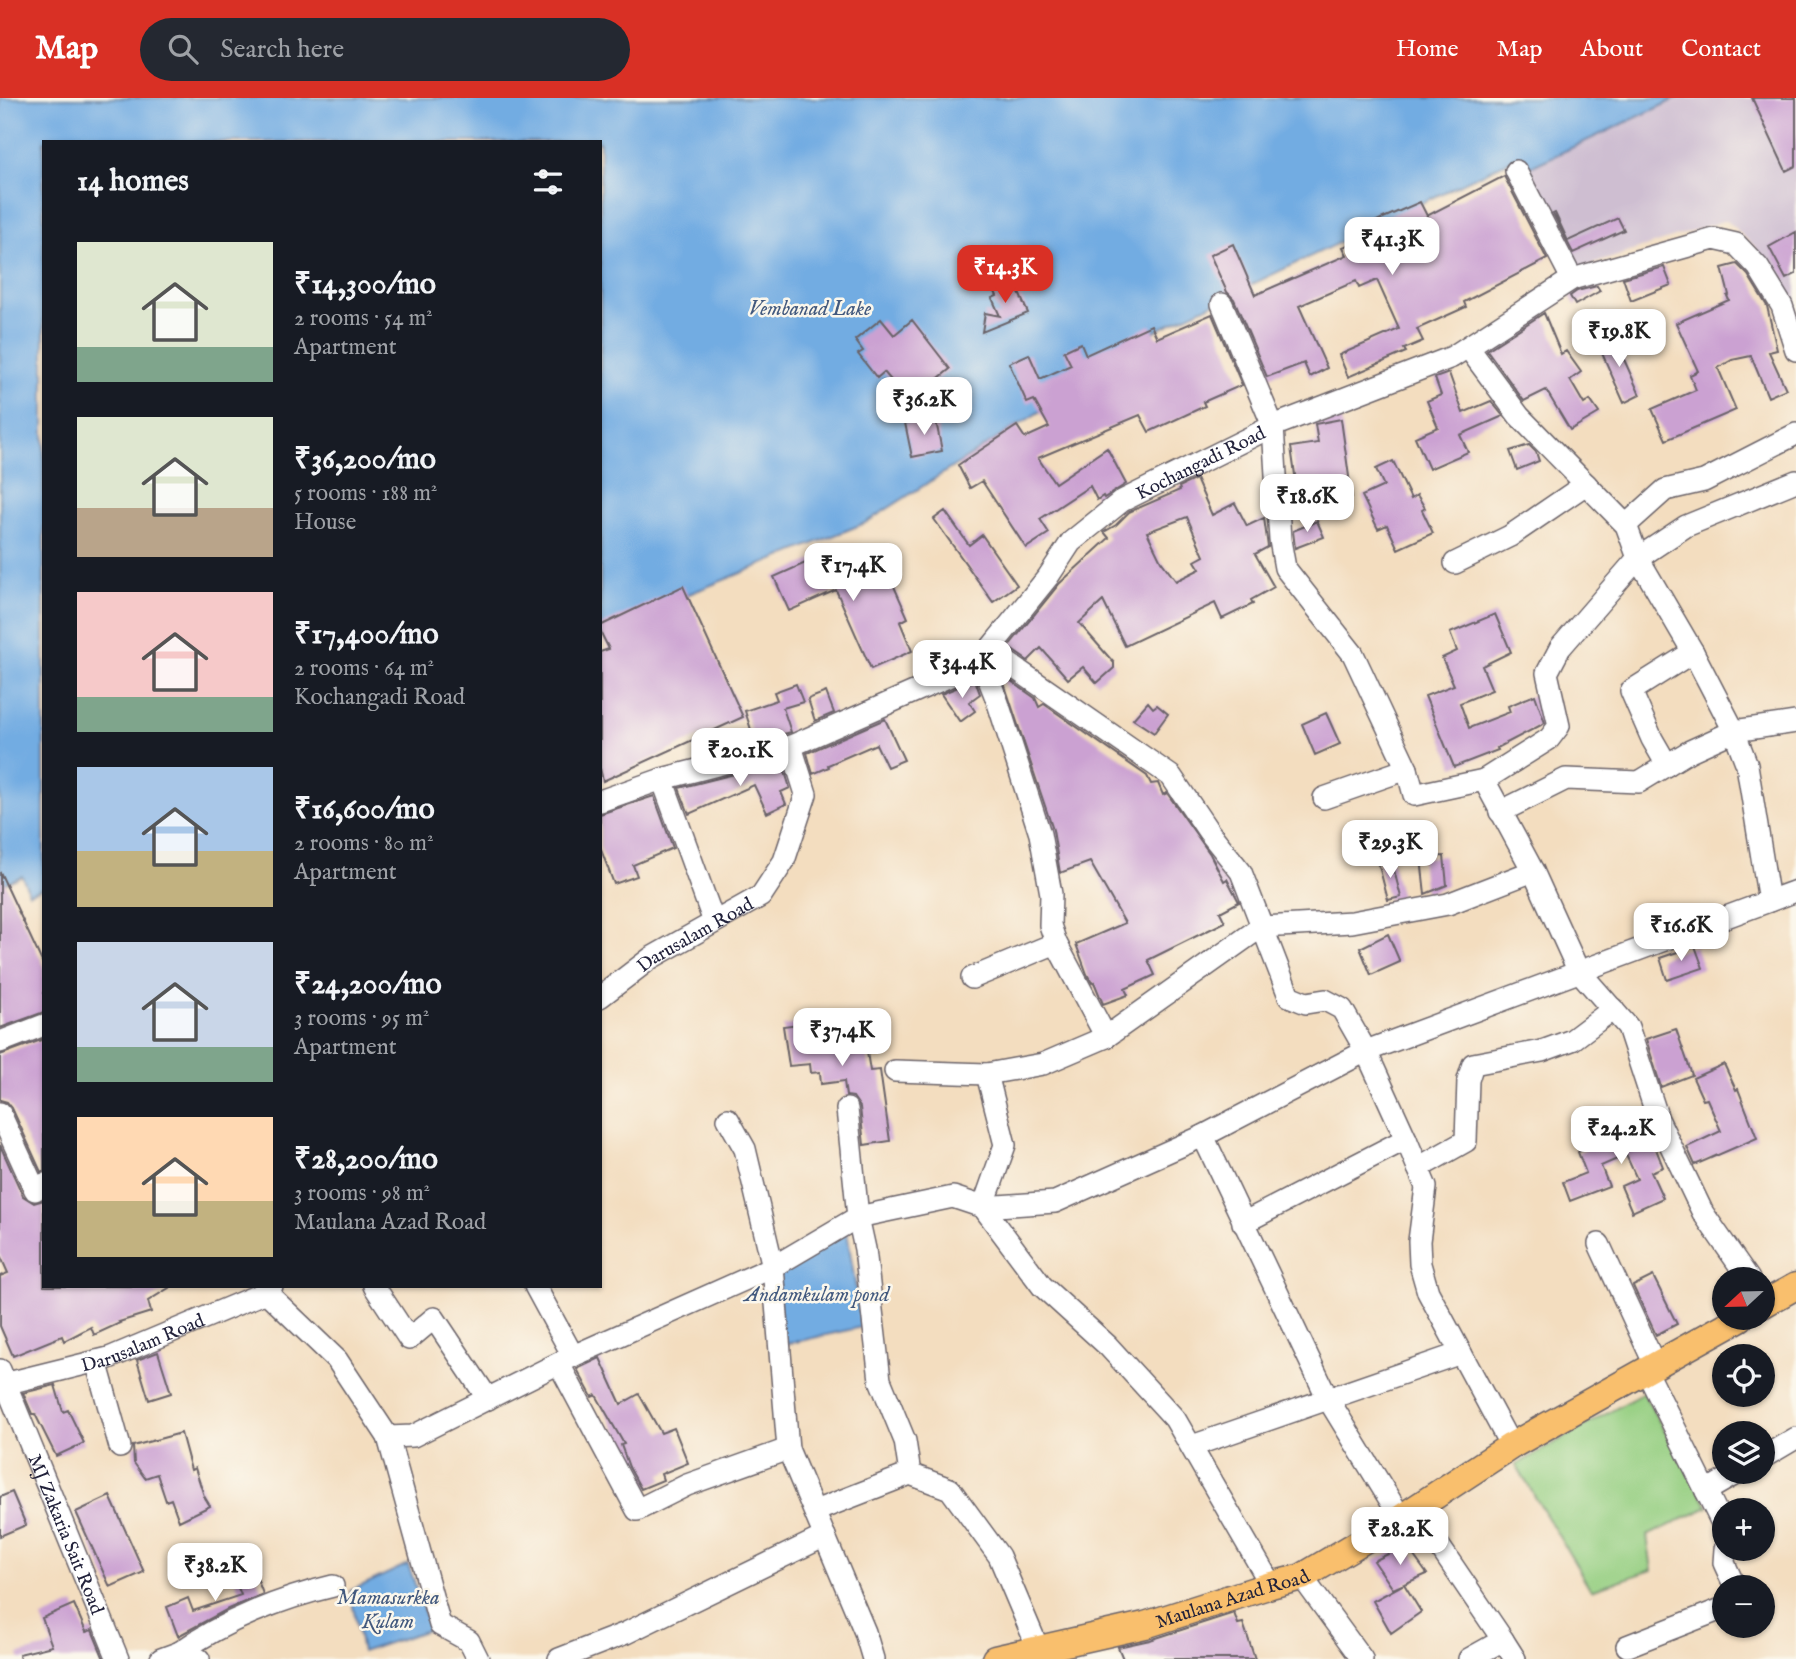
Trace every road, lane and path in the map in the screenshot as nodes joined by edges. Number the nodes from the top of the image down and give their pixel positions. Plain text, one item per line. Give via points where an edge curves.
1 (1516, 171) dead end
2 (1572, 279) junction
3 (1222, 304) dead end
4 (1468, 347) junction
5 (1796, 351) edge
6 (1273, 426) junction
7 (1796, 434) edge
8 (1796, 481) edge
9 (1586, 484) junction
10 (1626, 525) junction
11 (1638, 558) junction
12 (1455, 563) dead end
13 (1693, 652) junction
14 (986, 656) junction
15 (1796, 722) edge
16 (1734, 731) junction
17 (791, 746) junction
18 (1667, 765) junction
19 (1406, 769) junction
20 (662, 779) junction
21 (1484, 780) junction
22 (1324, 798) dead end
23 (602, 800) edge
24 (1500, 812) junction
25 (1533, 872) junction
26 (1796, 891) edge
27 (1769, 901) junction
28 (714, 922) junction
29 (1261, 927) junction
30 (1056, 943) junction
31 (1578, 970) junction
32 (972, 978) dead end
33 (602, 995) edge
34 (1613, 1009) junction
35 (42, 1026) edge
36 (1106, 1037) junction
37 (0, 1042) edge
38 (1366, 1051) junction
39 (895, 1071) dead end
40 (987, 1074) junction
41 (847, 1109) dead end
42 (0, 1113) edge
43 (728, 1119) dead end
44 (1203, 1136) junction
45 (1406, 1139) junction
46 (1418, 1168) junction
47 (42, 1185) edge
48 (983, 1207) junction
49 (858, 1217) junction
50 (1243, 1223) junction
51 (1599, 1244) dead end
52 (773, 1267) junction
53 (1741, 1267) edge
54 (1796, 1286) edge
55 (375, 1288) edge
56 (536, 1288) edge
57 (269, 1289) edge
58 (1775, 1296) edge
59 (1719, 1330) edge
60 (1461, 1353) junction
61 (566, 1360) junction
62 (96, 1362) junction
63 (1651, 1368) junction
64 (2, 1379) edge
65 (488, 1399) junction
66 (1328, 1399) junction
67 (388, 1437) junction
68 (1796, 1438) edge
69 (1192, 1446) junction
70 (1511, 1446) junction
71 (120, 1447) dead end
72 (788, 1449) junction
73 (1775, 1450) edge
74 (910, 1474) junction
75 (1718, 1484) edge
76 (1706, 1491) junction
77 (1712, 1503) edge
78 (815, 1511) junction
79 (1407, 1514) junction
80 (825, 1536) junction
81 (1302, 1577) junction
82 (1271, 1585) junction
83 (333, 1586) dead end
84 (1712, 1613) edge
85 (1503, 1640) junction
86 (1627, 1646) dead end
87 (1038, 1648) junction
88 (180, 1656) edge
89 (118, 1659) edge
90 (478, 1659) edge
91 (559, 1659) edge
92 (873, 1659) edge
93 (995, 1659) edge
94 (1362, 1659) edge
95 (1469, 1659) edge
96 (1515, 1659) edge

1 - 2 street
2 - 4 street, Kochangadi Road
2 - 5 street, Kochangadi Road via 1714,239 1736,244 1758,267 1782,306
3 - 6 street
4 - 6 street, Kochangadi Road
4 - 9 street via 1519,416
6 - 14 street, Kochangadi Road via 1122,501 1100,517 1071,542
6 - 19 street via 1285,568 1353,654
7 - 10 street via 1704,481 1665,490
8 - 11 street via 1686,526
9 - 10 street
9 - 12 street via 1510,536
10 - 11 street
11 - 13 street
11 - 21 street via 1560,648 1547,673 1559,726 1549,739
13 - 16 street
13 - 18 street via 1631,691
14 - 17 street, Kochangadi Road
14 - 29 street via 1171,776 1241,872
14 - 30 street via 1040,834
15 - 16 street
16 - 18 street
16 - 27 street via 1747,765
17 - 20 street, Kochangadi Road
17 - 28 street, Darusalam Road via 806,794 784,861 761,896
18 - 24 street via 1639,782 1566,779
19 - 21 street via 1414,795
19 - 22 street
20 - 23 street, Kochangadi Road
20 - 28 street
21 - 24 street
24 - 25 street
25 - 29 street via 1448,904 1352,922
25 - 31 street
26 - 27 street
27 - 31 street
28 - 33 street, Darusalam Road via 651,958
29 - 36 street
29 - 38 street via 1289,996 1306,1003 1325,1000 1342,1009
30 - 32 street
30 - 36 street
31 - 34 street
31 - 38 street
34 - 46 street via 1572,1040 1532,1054 1473,1064 1468,1080 1466,1141
34 - 53 street via 1628,1027 1658,1119 1703,1213
35 - 37 street
36 - 40 street via 1043,1064
38 - 44 street
38 - 45 street
39 - 40 street
40 - 48 street via 1005,1145
41 - 49 street
42 - 47 street via 35,1190
43 - 52 street via 745,1149
44 - 48 street via 1055,1202
44 - 50 street
45 - 46 street
45 - 50 street
46 - 60 street via 1426,1187 1420,1265 1427,1292
48 - 49 street via 953,1197
48 - 69 street via 1042,1286 1108,1346 1175,1419
49 - 52 street
49 - 74 street via 880,1380 905,1441
50 - 66 street
51 - 63 street
52 - 61 street
52 - 72 street
54 - 58 main road
55 - 65 street via 409,1339 433,1318
56 - 61 street
57 - 62 street, Darusalam Road
57 - 67 street via 337,1360
59 - 63 main road, Maulana Azad Road
60 - 66 street
60 - 70 street
61 - 65 street
61 - 72 street via 637,1510 687,1485
62 - 64 street, Darusalam Road
62 - 71 street
63 - 70 main road, Maulana Azad Road
63 - 76 street
64 - 89 street, MJ Zakaria Sait Road
65 - 67 street via 413,1436
66 - 69 street
66 - 79 street
67 - 90 street via 440,1625 469,1641
68 - 73 street
69 - 82 street
70 - 79 main road, Maulana Azad Road
72 - 78 street
74 - 78 street
74 - 87 street via 950,1489 983,1533 999,1556
75 - 76 street
76 - 77 street
78 - 80 street
79 - 81 main road, Maulana Azad Road
79 - 85 street
80 - 91 street via 626,1633
80 - 92 street
81 - 82 main road, Maulana Azad Road
81 - 94 street
82 - 87 main road, Maulana Azad Road via 1145,1625
83 - 88 street via 299,1594 202,1636
84 - 86 street
85 - 95 street
85 - 96 street
87 - 93 main road, Maulana Azad Road

